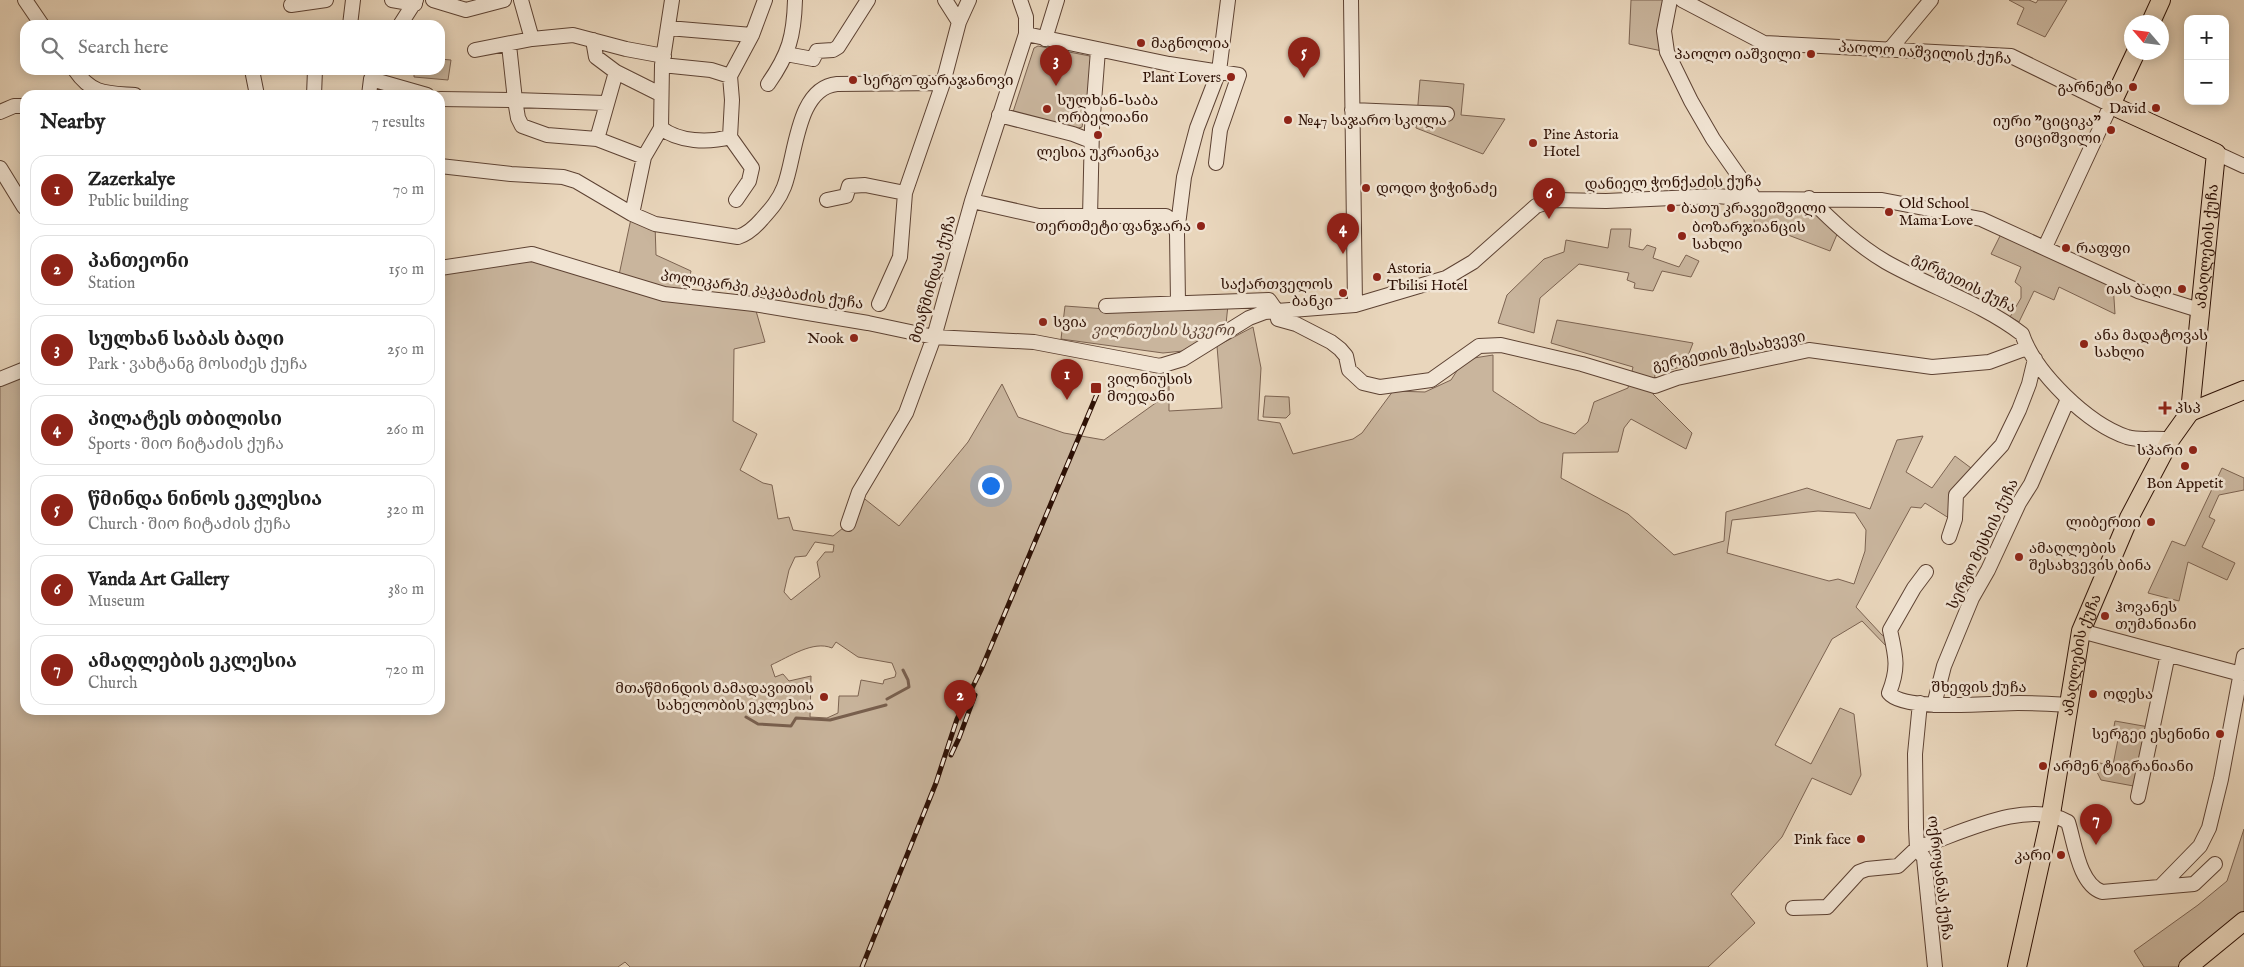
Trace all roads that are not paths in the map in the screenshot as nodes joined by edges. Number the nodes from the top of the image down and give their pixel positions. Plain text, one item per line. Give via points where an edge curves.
1 (25, 0) edge
2 (326, 0) edge
3 (353, 0) edge
4 (392, 0) edge
5 (433, 0) edge
6 (504, 0) edge
7 (521, 0) edge
8 (672, 0) edge
9 (765, 0) edge
10 (795, 0) edge
11 (945, 0) edge
12 (969, 0) edge
13 (1020, 0) edge
14 (1057, 0) edge
15 (1228, 0) edge
16 (1351, 0) edge
17 (1670, 0) edge
18 (1682, 0) edge
19 (1931, 0) edge
20 (2161, 0) edge
21 (864, 1) edge
22 (416, 2) edge
23 (292, 5) dead end
24 (2154, 15) edge
25 (39, 20) edge
26 (351, 20) edge
27 (403, 20) edge
28 (959, 22) junction
29 (668, 28) junction
30 (1026, 34) junction
31 (752, 35) junction
32 (532, 38) junction
33 (1045, 39) junction
34 (593, 40) junction
35 (509, 45) junction
36 (1891, 48) junction
37 (475, 50) dead end
38 (1098, 50) junction
39 (786, 54) junction
40 (663, 60) junction
41 (2132, 60) edge
42 (1219, 71) junction
43 (616, 72) junction
44 (79, 75) edge
45 (253, 75) edge
46 (315, 75) edge
47 (373, 75) edge
48 (376, 75) edge
49 (730, 76) junction
50 (943, 83) junction
51 (768, 84) dead end
52 (94, 90) edge
53 (256, 90) edge
54 (314, 90) edge
55 (370, 90) edge
56 (413, 90) edge
57 (660, 94) junction
58 (445, 99) edge
59 (516, 100) junction
60 (605, 103) junction
61 (2112, 105) junction
62 (20, 106) edge
63 (1352, 110) junction
64 (0, 112) edge
65 (1447, 114) dead end
66 (999, 115) junction
67 (666, 131) junction
68 (730, 137) junction
69 (597, 139) junction
70 (1091, 141) junction
71 (2216, 153) junction
72 (644, 157) junction
73 (1216, 163) dead end
74 (2244, 166) edge
75 (445, 167) edge
76 (0, 168) edge
77 (905, 193) junction
78 (1809, 198) junction
79 (1755, 199) junction
80 (20, 200) edge
81 (736, 200) dead end
82 (827, 200) dead end
83 (972, 201) junction
84 (632, 214) junction
85 (1090, 217) junction
86 (1176, 233) junction
87 (2046, 247) junction
88 (445, 267) edge
89 (1178, 302) junction
90 (879, 304) dead end
91 (1355, 305) junction
92 (1106, 306) dead end
93 (1276, 310) junction
94 (2199, 310) junction
95 (934, 337) junction
96 (2031, 353) junction
97 (20, 371) edge
98 (0, 380) edge
99 (2244, 390) edge
100 (2068, 399) junction
101 (2190, 412) junction
102 (2170, 440) junction
103 (848, 524) dead end
104 (1949, 537) dead end
105 (1926, 572) dead end
106 (2081, 631) junction
107 (2168, 654) junction
108 (2244, 656) edge
109 (2241, 674) junction
110 (1920, 703) junction
111 (1934, 705) junction
112 (2068, 705) junction
113 (2138, 797) dead end
114 (2051, 814) junction
115 (1917, 846) junction
116 (2215, 864) dead end
117 (2162, 886) junction
118 (1793, 908) dead end
119 (2244, 921) edge
120 (1934, 967) edge
121 (2017, 967) edge
122 (2188, 967) edge

1 - 25 street
2 - 23 street
3 - 26 street
4 - 22 street
5 - 6 street via 466,10
7 - 32 street
8 - 29 street
9 - 31 street
10 - 39 street via 794,31
11 - 28 street
12 - 28 street
13 - 30 street via 1026,17
14 - 33 street
15 - 42 street
16 - 63 street
17 - 79 street via 1664,31 1667,52 1713,139
18 - 36 street, პაოლო იაშვილის ქუჩა via 1764,43
19 - 36 street
20 - 24 main road
21 - 39 street via 838,47 817,50 813,58
22 - 27 street
28 - 50 street
29 - 31 street
29 - 40 street
30 - 33 street
30 - 66 street, მთაწმინდას ქუჩა
31 - 49 street
32 - 34 street via 572,35
32 - 35 street
33 - 38 street
34 - 40 street
34 - 43 street via 596,57
35 - 37 street
35 - 59 street
36 - 61 street, პაოლო იაშვილის ქუჩა via 2011,56
38 - 42 street
38 - 70 street
39 - 51 street
40 - 49 street
40 - 57 street
41 - 61 main road
42 - 73 street via 1240,75 1220,130
42 - 86 street via 1184,177
43 - 57 street
43 - 60 street
44 - 52 street
45 - 53 street
46 - 54 street
47 - 55 street
48 - 56 street
49 - 68 street
50 - 77 street
50 - 84 street via 837,84 820,88 798,130 779,199 758,224 741,236 656,224
57 - 67 street
58 - 59 street
59 - 60 street
59 - 69 street via 522,126 547,135
60 - 69 street
61 - 71 main road, პაოლო იაშვილის ქუჩა
61 - 87 street
62 - 64 street
63 - 65 street
63 - 91 street
66 - 70 street
66 - 83 street, მთაწმინდას ქუჩა
67 - 68 street via 713,141
67 - 72 street
68 - 81 street via 752,168 749,180
69 - 72 street
70 - 85 street
71 - 74 street, პაოლო იაშვილის ქუჩა
71 - 94 main road, ამაღლების ქუჩა
72 - 84 street
75 - 84 street via 563,177 576,181
76 - 80 street
77 - 82 street via 865,185 849,186 846,196
77 - 90 street via 900,257
78 - 79 street, დანიელ ჭონქაძის ქუჩა
78 - 87 street, დანიელ ჭონქაძის ქუჩა via 1882,200 1969,216
78 - 96 street, გერგეთის ქუჩა via 1833,222 1884,260 2012,326 2022,334
79 - 91 street, დანიელ ჭონქაძის ქუჩა via 1716,196 1546,201 1536,206 1473,262 1446,278
83 - 85 street via 1039,216
83 - 95 street, მთაწმინდას ქუჩა
85 - 86 street via 1166,216
86 - 89 street
87 - 94 street, დანიელ ჭონქაძის ქუჩა via 2138,291
88 - 95 street, პოლიკარპე კაკაბაძის ქუჩა via 532,254 664,294 792,310
89 - 92 street
89 - 93 street via 1269,300
91 - 93 street, დანიელ ჭონქაძის ქუჩა
93 - 95 street, დანიელ ჭონქაძის ქუჩა via 1258,314 1183,359 1160,366 1028,341
93 - 96 street, გერგეთის შესახვევი via 1278,319 1296,324 1340,348 1346,356 1349,370 1363,383 1380,387 1432,380 1480,346 1501,345 1655,386 1677,378 1809,350 1932,367 1970,366
94 - 101 main road, ამაღლების ქუჩა
95 - 103 street, მთაწმინდას ქუჩა via 906,413 859,492
96 - 100 street, გერგეთის ქუჩა
96 - 104 street via 2029,384 2019,410 2002,445 1956,495 1955,519
97 - 98 street
99 - 101 main road
100 - 102 street, გერგეთის ქუჩა via 2104,428 2130,438
100 - 111 street, სერგო მესხის ქუჩა via 2031,484 1972,598 1944,666
101 - 102 main road, ამაღლების ქუჩა
102 - 106 main road, ამაღლების ქუჩა via 2129,518
105 - 110 street, შხეფის ქუჩა via 1890,630 1897,661 1889,693
106 - 107 street
106 - 112 main road, ამაღლების ქუჩა
107 - 109 street
107 - 113 street
108 - 109 street
109 - 117 street via 2222,779 2209,828 2200,846
110 - 111 street, შხეფის ქუჩა
110 - 115 street, ოქროყანას ქუჩა via 1914,754
111 - 112 street, შხეფის ქუჩა
112 - 114 main road, ამაღლების ქუჩა
114 - 115 street via 2010,816
114 - 117 street via 2068,822 2085,878 2094,889 2102,892
114 - 121 main road, ამაღლების ქუჩა
115 - 118 street via 1898,866 1858,872 1827,907
115 - 120 street, ოქროყანას ქუჩა via 1924,858
116 - 117 street via 2194,884
119 - 122 main road

